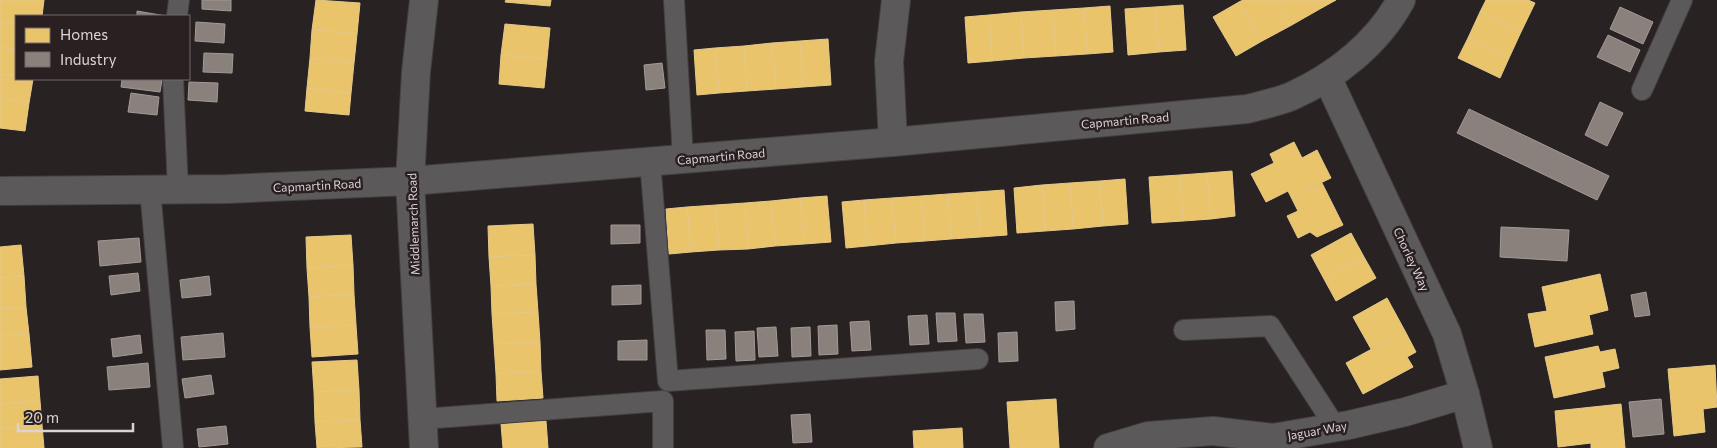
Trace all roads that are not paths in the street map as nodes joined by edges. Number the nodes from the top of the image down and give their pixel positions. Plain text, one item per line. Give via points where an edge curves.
1 (179, 0) edge
2 (424, 0) edge
3 (674, 0) edge
4 (896, 0) edge
5 (1401, 0) edge
6 (1682, 0) edge
7 (177, 15) edge
8 (1327, 77) junction
9 (173, 80) edge
10 (1642, 90) dead end
11 (893, 142) junction
12 (683, 159) junction
13 (650, 162) junction
14 (410, 181) junction
15 (150, 189) junction
16 (178, 189) junction
17 (0, 191) edge
18 (1184, 330) dead end
19 (978, 359) dead end
20 (1465, 394) junction
21 (422, 419) junction
22 (1336, 428) junction
23 (173, 448) edge
24 (424, 448) edge
25 (663, 448) edge
26 (1108, 448) edge
27 (1478, 448) edge

1 - 7 lane
2 - 14 street, Middlemarch Road
3 - 12 lane
4 - 11 street via 889,61
5 - 8 street, Capmartin Road via 1392,18 1366,46
6 - 10 lane
8 - 11 street, Capmartin Road via 1290,96 1247,109
8 - 20 street, Chorley Way via 1447,334
9 - 16 lane
11 - 12 street, Capmartin Road
12 - 13 street, Capmartin Road
13 - 14 street, Capmartin Road
13 - 19 lane via 668,381
14 - 16 street, Capmartin Road
14 - 21 street, Middlemarch Road
15 - 16 street, Capmartin Road
15 - 17 street, Capmartin Road
15 - 23 lane
18 - 22 lane via 1270,326
20 - 22 street, Jaguar Way
20 - 27 street, Chorley Way
21 - 24 street, Middlemarch Road
21 - 25 lane via 663,401
22 - 26 street, Jaguar Way via 1273,438 1213,431 1148,436

